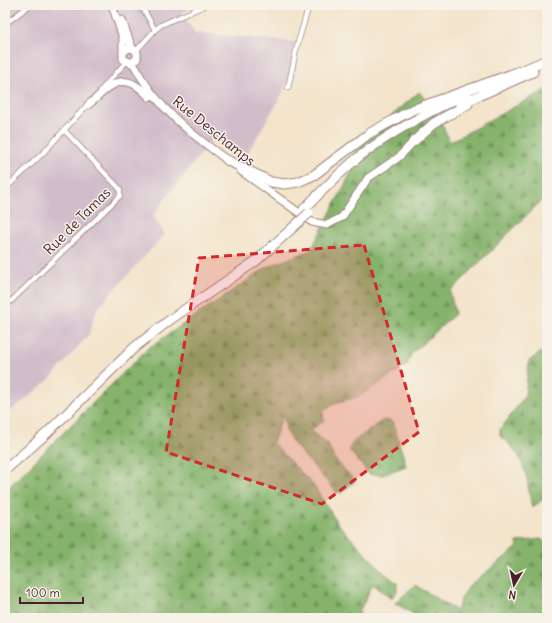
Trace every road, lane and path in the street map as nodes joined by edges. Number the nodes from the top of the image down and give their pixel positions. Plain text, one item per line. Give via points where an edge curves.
1 (30, 5) edge
2 (112, 5) edge
3 (117, 5) edge
4 (141, 5) edge
5 (206, 5) edge
6 (309, 5) edge
7 (5, 24) edge
8 (155, 30) junction
9 (134, 50) junction
10 (123, 53) junction
11 (547, 60) edge
12 (130, 63) junction
13 (547, 66) edge
14 (527, 71) junction
15 (288, 88) dead end
16 (88, 105) junction
17 (64, 130) junction
18 (193, 135) junction
19 (413, 142) joint
20 (227, 160) junction
21 (5, 189) edge
22 (297, 220) junction
23 (5, 307) edge
24 (5, 462) edge
25 (5, 470) edge

1 - 7 street
2 - 10 main road via 123,38
3 - 9 main road
4 - 8 street
5 - 8 street
6 - 15 street
8 - 9 street
9 - 10 main road via 127,49
9 - 12 main road via 138,56
10 - 12 main road via 123,59
11 - 14 highway
12 - 16 street
12 - 18 main road, Rue Deschamps via 160,105
13 - 14 highway
14 - 19 highway via 442,118
14 - 20 highway via 412,110 370,133 314,175 298,182 272,182
14 - 22 highway via 449,102 398,129 359,157
16 - 17 street
16 - 18 main road via 113,84 131,82 140,87 161,111
17 - 21 street
17 - 23 street, Rue de Tamas via 121,193 118,199
18 - 20 main road, Rue Deschamps
19 - 20 main road, Rue Deschamps via 399,157 368,178 342,217 327,225 312,222
22 - 24 highway via 246,261 142,334
22 - 25 highway via 256,261 166,322 135,347 48,433

